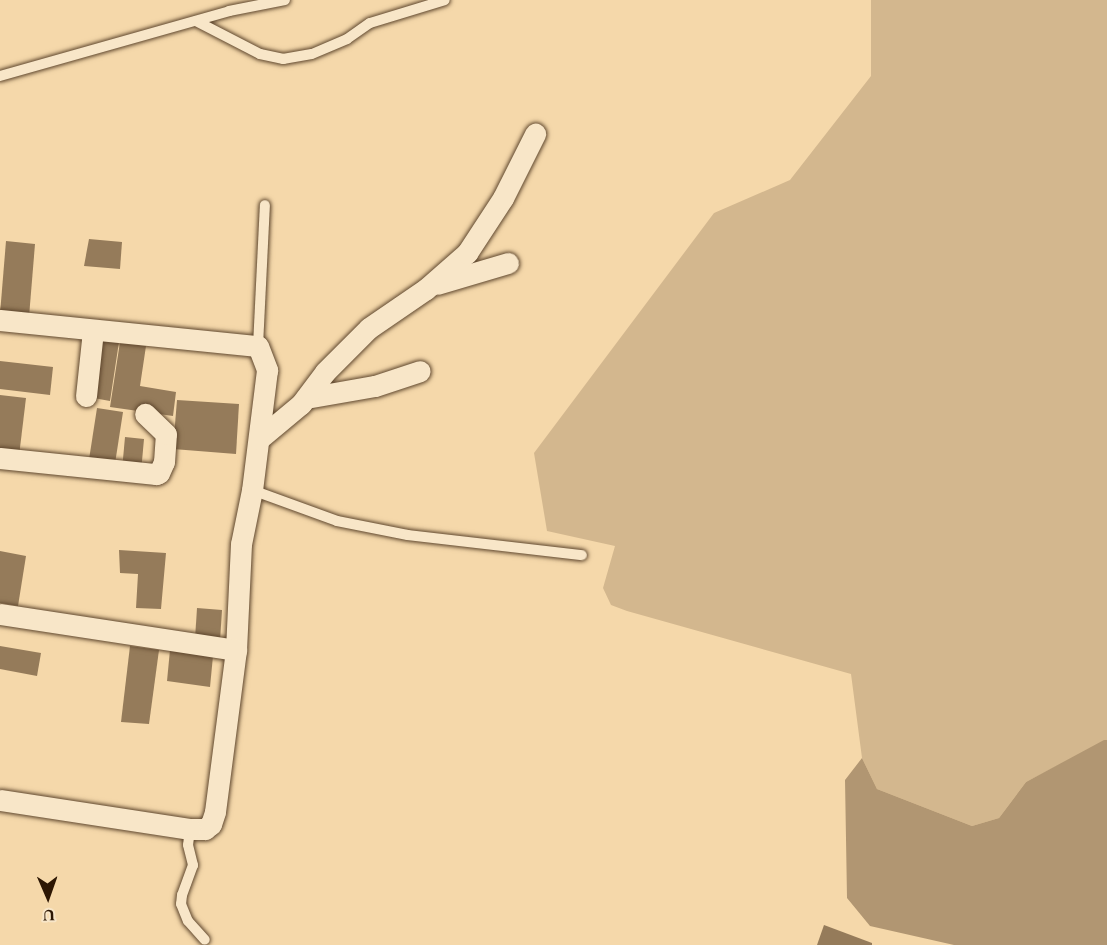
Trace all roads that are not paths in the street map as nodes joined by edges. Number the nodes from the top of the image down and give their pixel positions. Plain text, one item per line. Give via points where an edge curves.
1 (285, 0) edge
2 (445, 0) edge
3 (196, 21) junction
4 (0, 76) edge
5 (535, 134) dead end
6 (265, 205) dead end
7 (508, 263) dead end
8 (426, 289) junction
9 (0, 320) edge
10 (93, 331) junction
11 (258, 346) junction
12 (420, 371) dead end
13 (86, 396) dead end
14 (306, 398) junction
15 (145, 414) dead end
16 (259, 439) junction
17 (0, 458) edge
18 (252, 490) junction
19 (582, 555) dead end
20 (0, 614) edge
21 (236, 650) junction
22 (0, 800) edge
23 (190, 829) junction
24 (205, 940) dead end

1 - 3 lane via 229,10
2 - 3 lane via 370,23 347,39 312,54 283,59 260,54
3 - 4 lane
5 - 8 street via 503,198 467,253
6 - 11 lane
7 - 8 street
8 - 14 street via 361,336 325,372
9 - 10 street
10 - 11 street
10 - 13 street
11 - 16 street via 267,370
12 - 14 street via 375,386
14 - 16 street
15 - 17 street via 166,434 164,462 156,474
16 - 18 street
18 - 19 lane via 348,523 419,537
18 - 21 street via 241,544
20 - 21 street
21 - 23 street via 215,812 205,829
22 - 23 street
23 - 24 lane via 188,845 193,866 181,904 188,921

